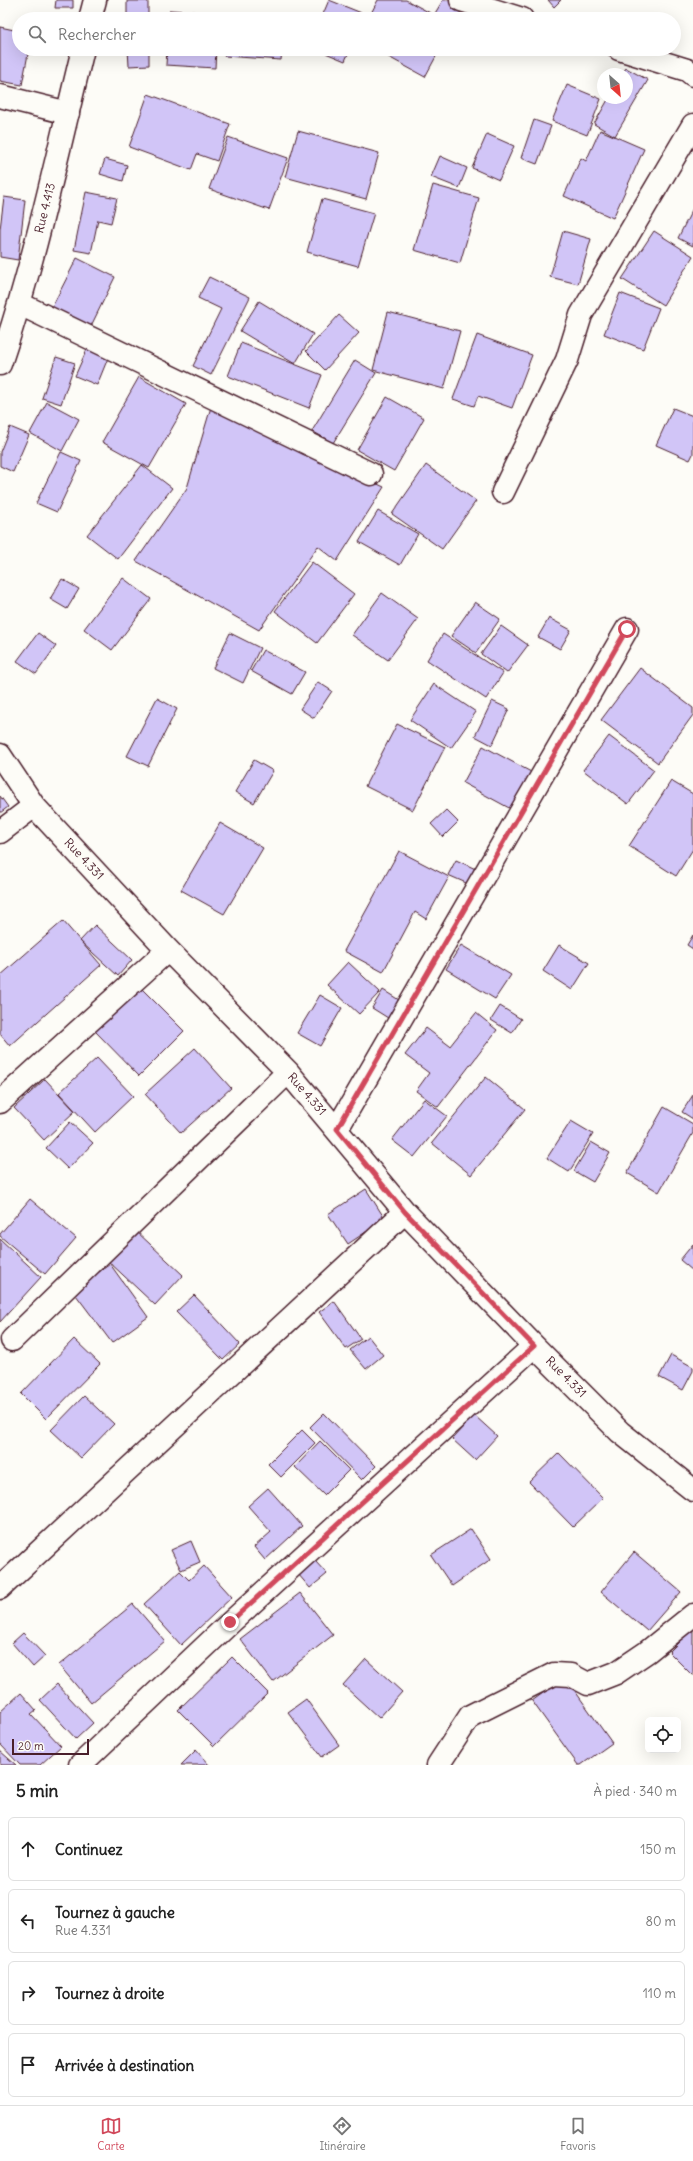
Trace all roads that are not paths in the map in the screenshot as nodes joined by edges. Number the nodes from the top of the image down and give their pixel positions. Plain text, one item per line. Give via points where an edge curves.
1 (95, 0) edge
2 (461, 0) edge
3 (92, 12) edge
4 (500, 12) edge
5 (81, 56) edge
6 (642, 56) edge
7 (693, 74) edge
8 (0, 96) edge
9 (68, 113) junction
10 (693, 125) edge
11 (20, 304) junction
12 (0, 364) edge
13 (371, 474) dead end
14 (503, 492) dead end
15 (627, 629) dead end
16 (0, 755) edge
17 (34, 806) junction
18 (0, 832) edge
19 (168, 950) junction
20 (288, 1072) junction
21 (0, 1102) edge
22 (337, 1129) junction
23 (405, 1212) junction
24 (12, 1340) dead end
25 (534, 1346) junction
26 (693, 1490) edge
27 (0, 1588) edge
28 (693, 1615) edge
29 (80, 1765) edge
30 (438, 1765) edge

1 - 3 street
2 - 4 street
5 - 9 street, Rue 4.413
6 - 7 street
8 - 9 street
9 - 11 street, Rue 4.413
10 - 14 street via 581,315 567,360
11 - 12 street, Rue 4.413
11 - 13 street
15 - 22 street
16 - 17 street, Rue 4.331
17 - 18 street
17 - 19 street, Rue 4.331
19 - 20 street, Rue 4.331
19 - 21 street
20 - 22 street, Rue 4.331
20 - 24 street
22 - 23 street, Rue 4.331
23 - 25 street, Rue 4.331
23 - 27 street
25 - 26 street, Rue 4.331 via 620,1432
25 - 29 street via 230,1622
28 - 30 street via 616,1673 588,1684 571,1675 554,1674 470,1716

